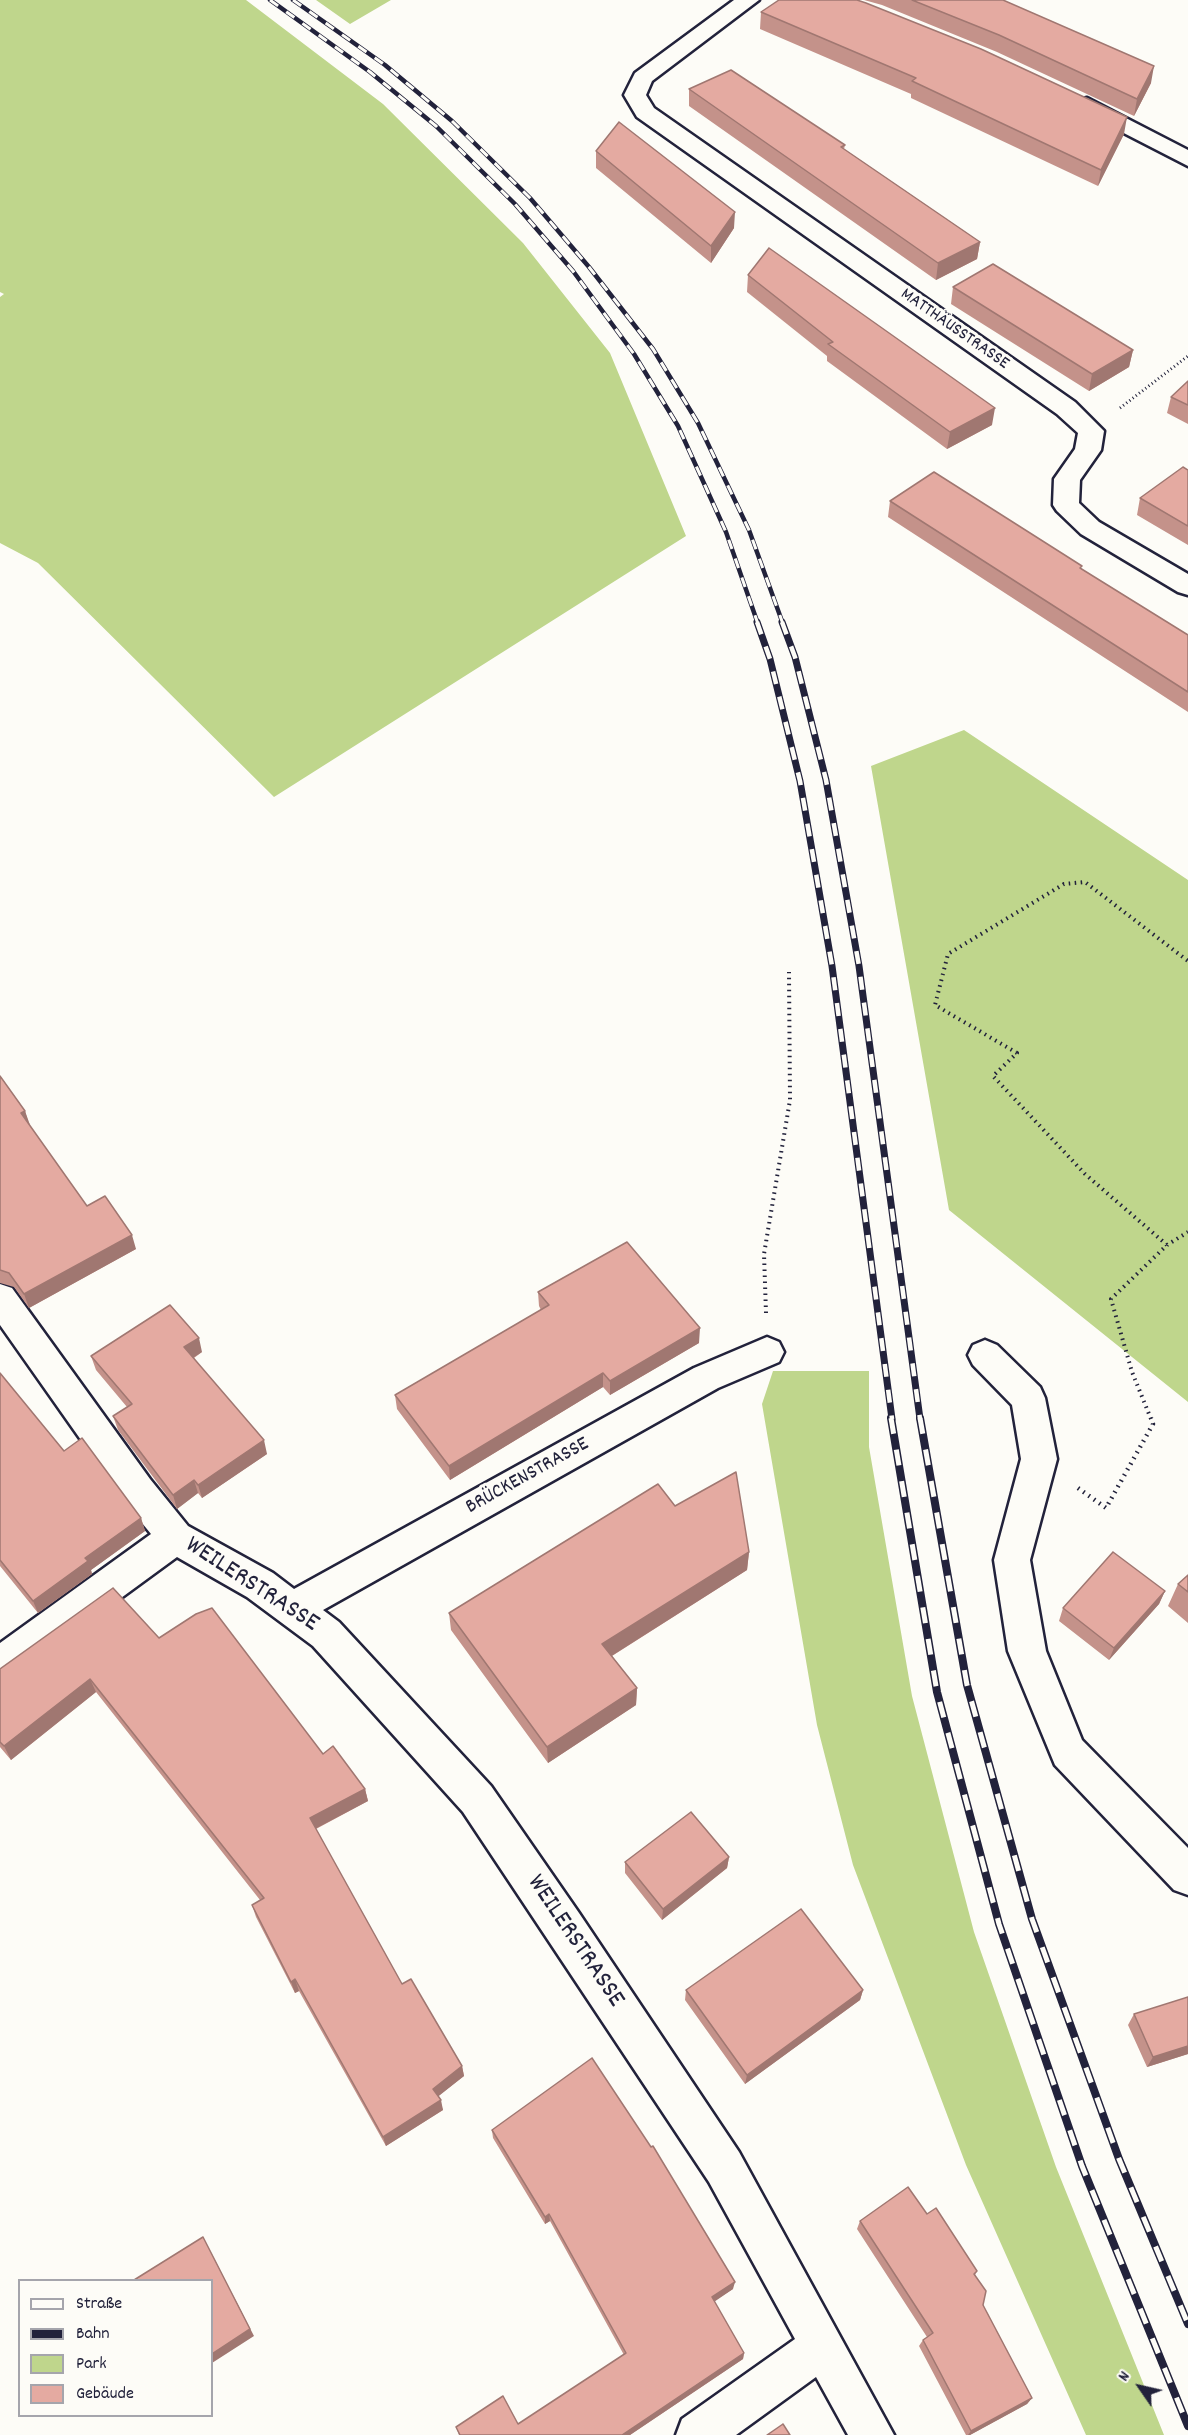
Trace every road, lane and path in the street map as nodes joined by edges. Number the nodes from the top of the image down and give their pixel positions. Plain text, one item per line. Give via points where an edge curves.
1 (748, 0) edge
2 (1069, 97) edge
3 (1188, 159) edge
4 (1188, 356) edge
5 (1090, 431) junction
6 (1188, 586) edge
7 (1188, 961) edge
8 (789, 972) dead end
9 (1188, 1232) edge
10 (1167, 1245) junction
11 (0, 1298) edge
12 (767, 1352) joint
13 (985, 1355) dead end
14 (1039, 1459) junction
15 (175, 1537) junction
16 (293, 1608) junction
17 (0, 1665) edge
18 (1188, 1876) edge
19 (822, 2346) junction
20 (698, 2435) edge
21 (872, 2435) edge

1 - 5 street, MATTHÄUSSTRASSE via 644,78 635,95 645,112 1066,408
2 - 3 street via 1120,120
4 - 5 path
5 - 6 street via 1088,450 1067,478 1066,505 1090,528
7 - 10 path via 1084,882 1064,884 948,954 935,1005 1017,1053 993,1076 1085,1174
8 - 12 path via 790,1100 764,1254
9 - 10 path
10 - 14 path via 1111,1299 1132,1372 1154,1424 1106,1508
11 - 15 street, WEILERSTRASSE via 136,1490
12 - 16 street, BRÜCKENSTRASSE via 706,1378
13 - 14 street via 1028,1398
14 - 18 street via 1012,1560 1027,1651 1068,1752
15 - 16 street, WEILERSTRASSE
15 - 17 street, WEILERSTRASSE
16 - 19 street, WEILERSTRASSE via 335,1643 477,1799 724,2167
19 - 20 street
19 - 21 street, WEILERSTRASSE

